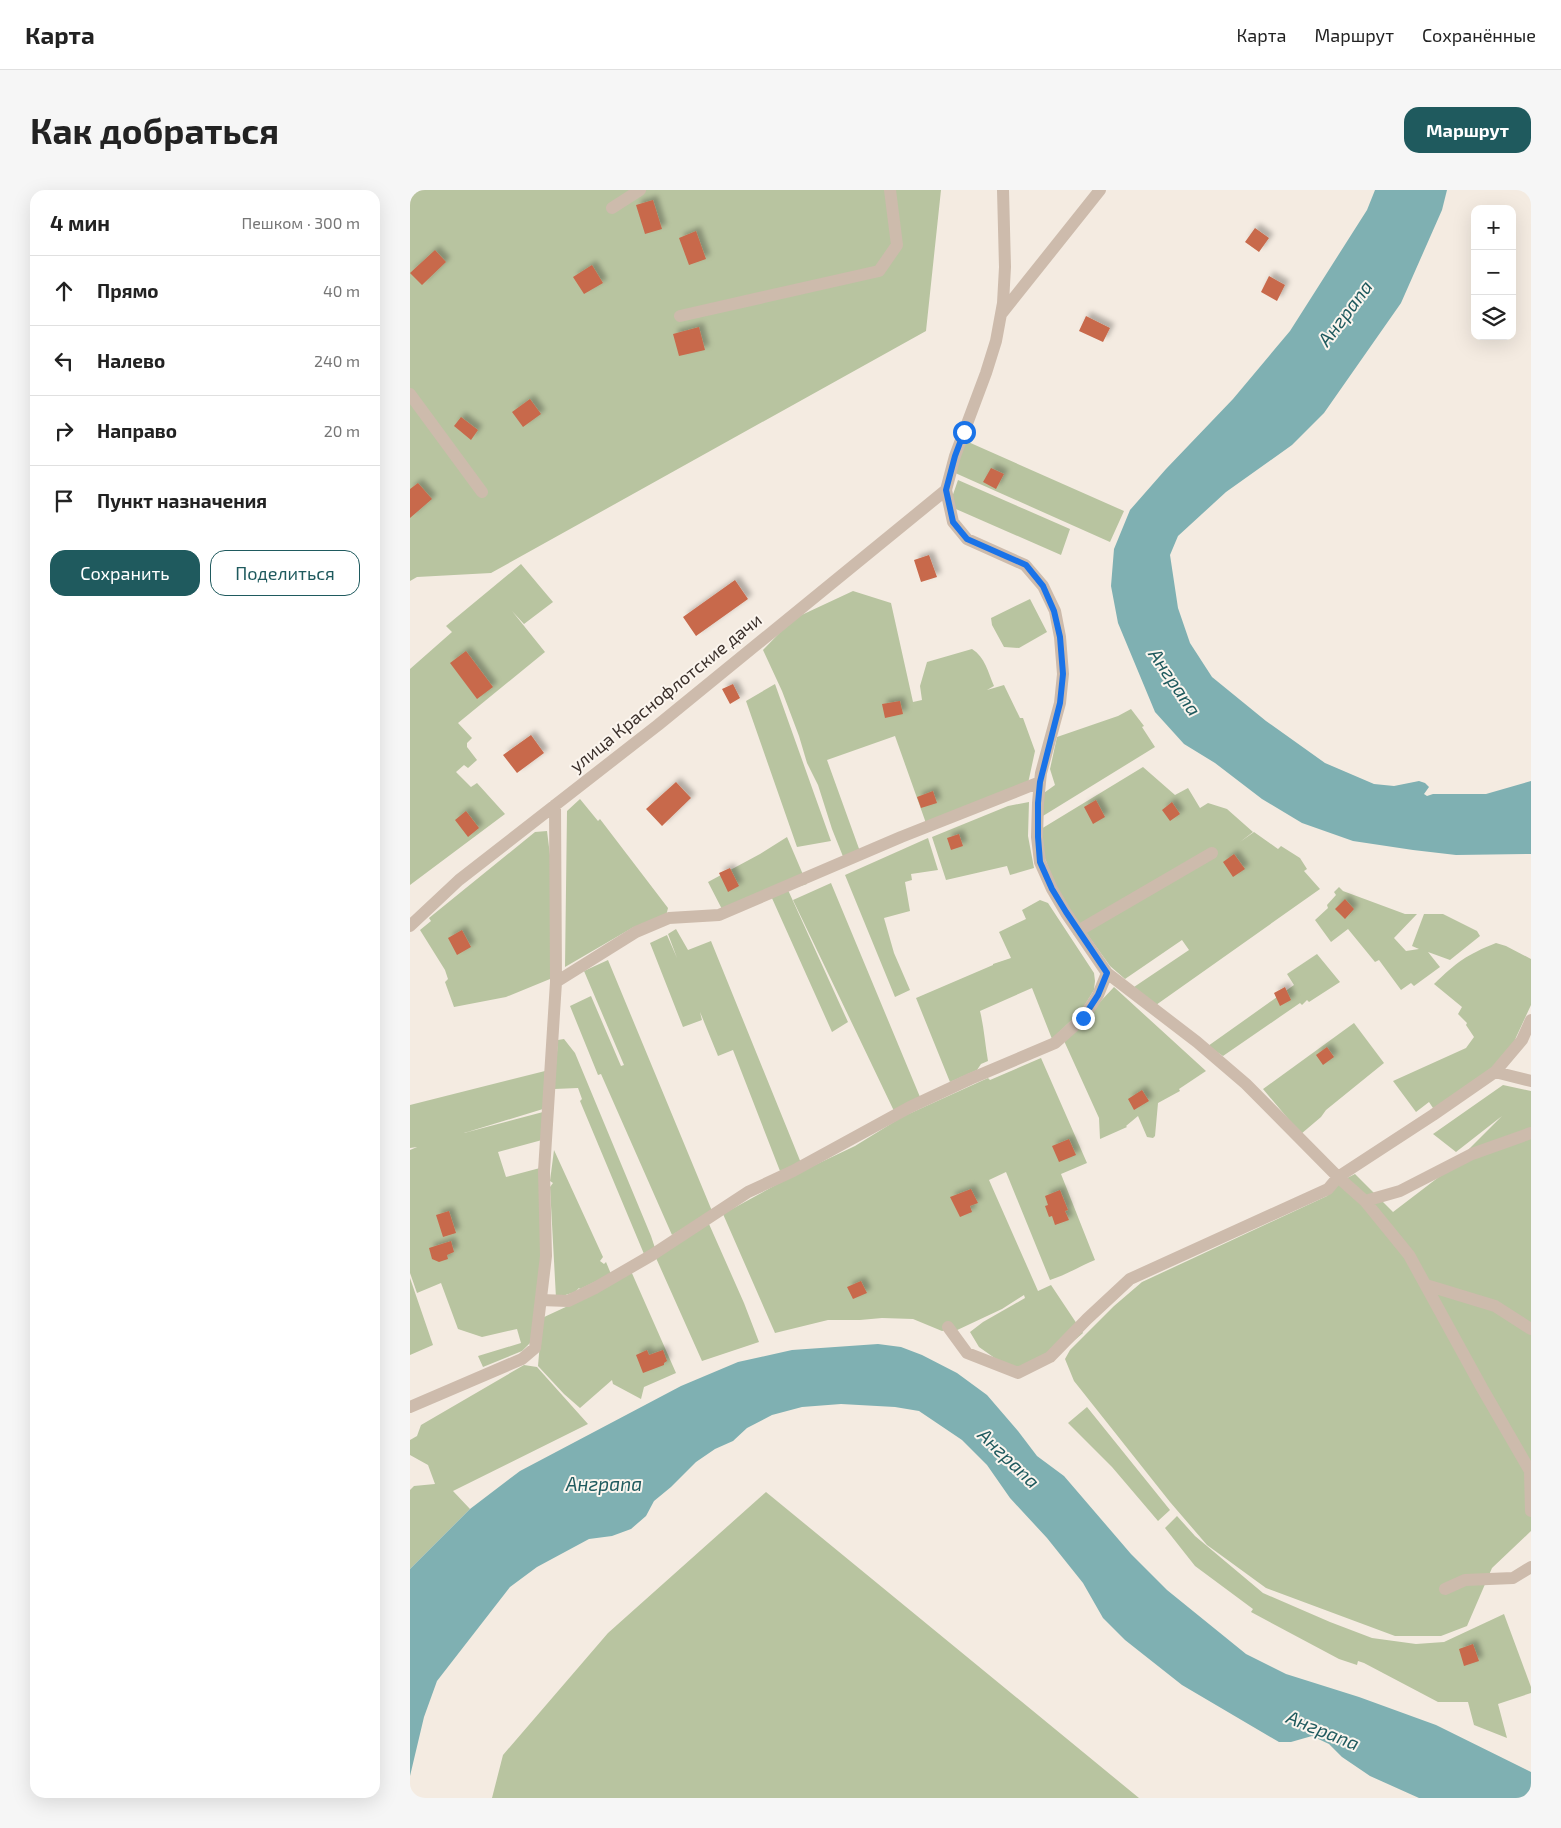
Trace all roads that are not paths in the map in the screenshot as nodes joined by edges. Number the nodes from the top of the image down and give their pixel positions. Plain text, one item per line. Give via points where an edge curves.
1 (640, 190) edge
2 (890, 190) edge
3 (1003, 190) edge
4 (1100, 190) edge
5 (612, 208) dead end
6 (1000, 315) junction
7 (680, 316) dead end
8 (410, 394) edge
9 (946, 490) junction
10 (482, 492) dead end
11 (1040, 782) junction
12 (555, 805) junction
13 (1212, 853) dead end
14 (410, 926) edge
15 (1078, 931) junction
16 (1107, 973) junction
17 (556, 982) junction
18 (1531, 1020) edge
19 (1495, 1072) junction
20 (1531, 1081) edge
21 (1531, 1133) edge
22 (1338, 1177) junction
23 (1365, 1201) junction
24 (1426, 1285) junction
25 (541, 1300) junction
26 (948, 1327) dead end
27 (1531, 1329) edge
28 (410, 1408) edge
29 (1531, 1511) edge
30 (1531, 1567) edge
31 (1445, 1589) dead end

1 - 5 street
2 - 7 street via 897,245 879,271
3 - 6 street via 1005,267
4 - 6 street
6 - 9 street via 996,341
8 - 10 street
9 - 11 street via 953,522 967,539 1026,565 1043,586 1054,611 1063,674 1060,703
9 - 12 street, улица Краснофлотские дачи
11 - 15 street via 1040,862 1052,889
11 - 17 street via 719,915 669,918 636,932
12 - 14 street, улица Краснофлотские дачи via 459,880
12 - 17 street
13 - 15 street
15 - 16 street
16 - 22 street via 1246,1084
16 - 25 street via 1083,1018 1055,1043 910,1107 748,1192 595,1288 568,1300
17 - 25 street via 544,1171 546,1256
18 - 19 street via 1522,1040
19 - 20 street
19 - 22 street
21 - 23 street via 1472,1154 1400,1191
22 - 23 street
22 - 26 street via 1328,1189 1130,1279 1050,1357 1018,1373 967,1353
23 - 24 street via 1409,1255
24 - 27 street via 1495,1306
24 - 29 street via 1530,1471
25 - 28 street via 535,1348 522,1360
30 - 31 street via 1513,1578 1465,1580

